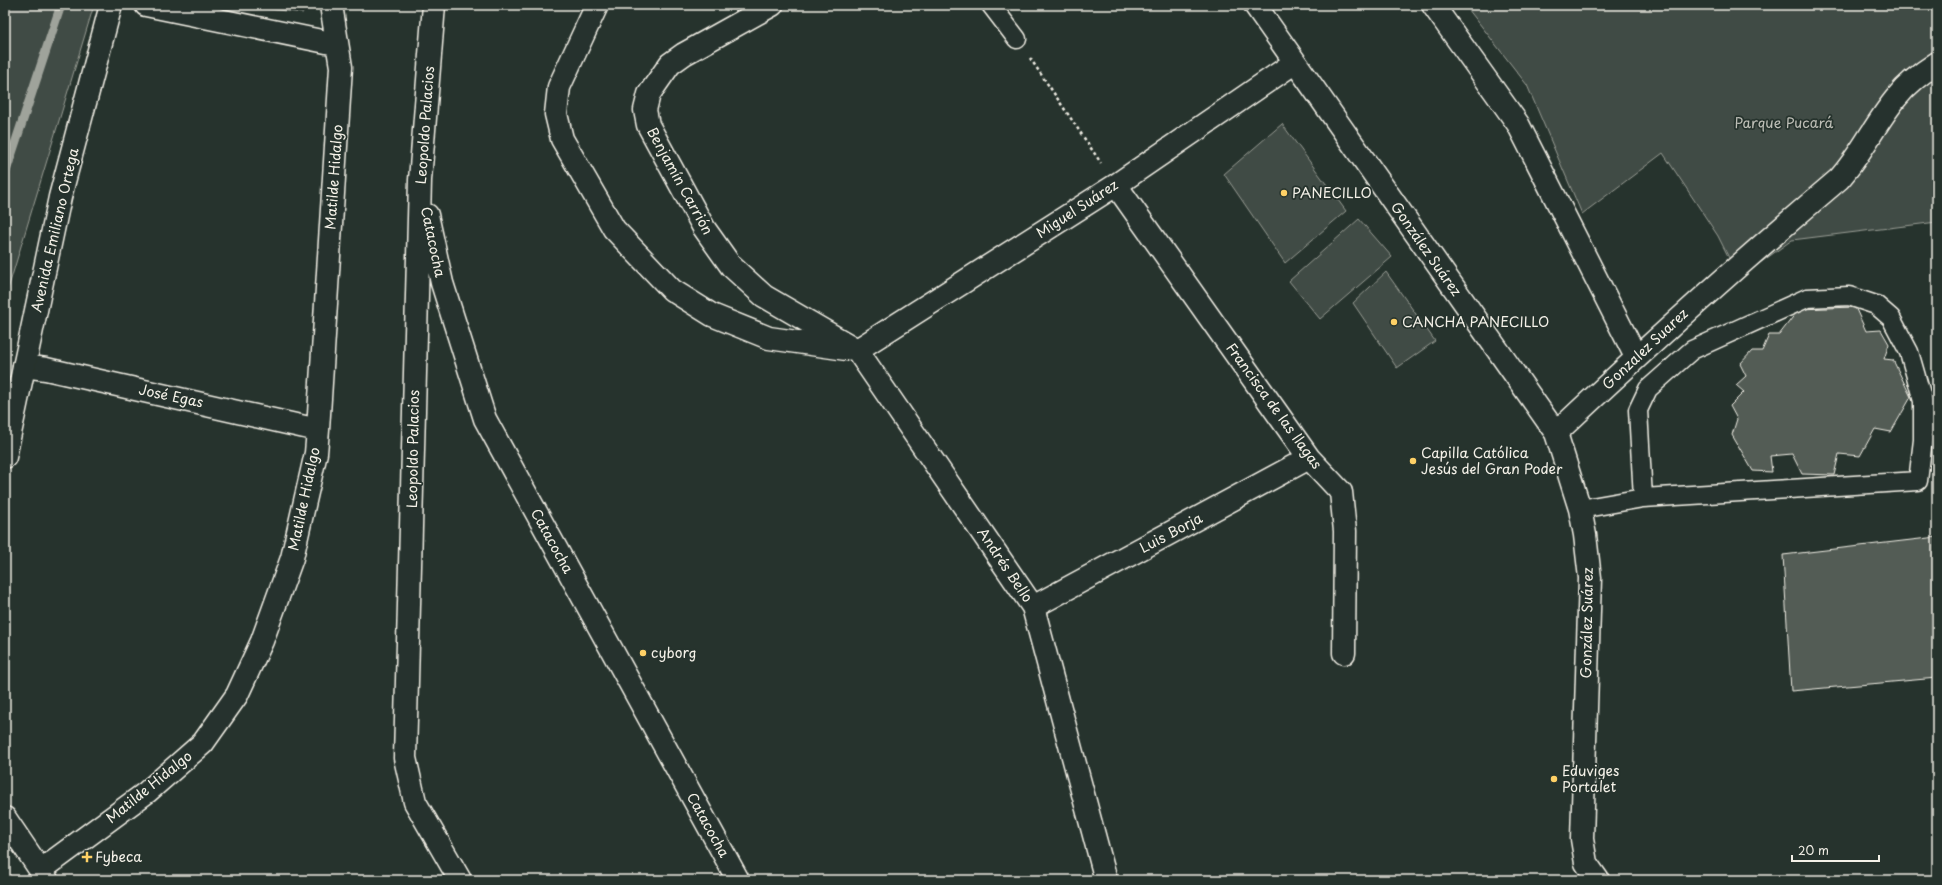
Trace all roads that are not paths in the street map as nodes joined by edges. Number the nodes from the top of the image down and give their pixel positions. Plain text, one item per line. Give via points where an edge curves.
1 (111, 5) edge
2 (146, 5) edge
3 (331, 5) edge
4 (434, 5) edge
5 (597, 5) edge
6 (772, 5) edge
7 (991, 5) edge
8 (1255, 5) edge
9 (1433, 5) edge
10 (1017, 39) road end
11 (336, 44) junction
12 (1294, 63) junction
13 (1937, 63) edge
14 (420, 180) junction
15 (1116, 185) junction
16 (857, 350) junction
17 (1636, 357) junction
18 (24, 366) junction
19 (318, 430) junction
20 (1556, 433) junction
21 (5, 456) edge
22 (1309, 458) junction
23 (1643, 498) junction
24 (1580, 509) junction
25 (1033, 607) junction
26 (1344, 653) dead end
27 (5, 818) edge
28 (44, 875) edge
29 (460, 880) edge
30 (738, 880) edge
31 (1106, 880) edge
32 (1598, 880) edge

1 - 18 street, Avenida Emiliano Ortega via 60,197
2 - 11 street
3 - 11 street, Matilde Hidalgo
4 - 14 street, Leopoldo Palacios
5 - 16 street via 560,87 556,114 562,139 614,229 672,290 712,315 768,338
6 - 16 street, Benjamín Carrión via 670,64 649,94 646,110 648,125 704,228 731,266 764,296
7 - 10 lane
8 - 12 street, González Suárez
9 - 17 street via 1518,124
11 - 19 street, Matilde Hidalgo via 341,67
12 - 15 street, Miguel Suárez
12 - 20 street, González Suárez
13 - 17 street, Gonzalez Suarez via 1897,96 1852,165 1839,179 1736,266
14 - 29 street, Leopoldo Palacios via 405,758 415,802
14 - 30 street, Catacocha via 442,283 485,419
15 - 16 street, Miguel Suárez
15 - 22 street, Francisca de las llagas
16 - 25 street, Andrés Bello
17 - 20 street, Gonzalez Suarez
18 - 19 street, José Egas
18 - 21 street, Avenida Emiliano Ortega
19 - 28 street, Matilde Hidalgo via 316,453 292,558 262,641 237,695 203,743
20 - 24 street, González Suárez
22 - 25 street, Luis Borja
22 - 26 street, Francisca de las llagas via 1342,492 1346,532
23 - 23 lane via 1918,481 1923,440 1923,401 1909,352 1891,318 1876,305 1849,296 1807,298 1692,350 1648,389 1638,410
23 - 24 lane
24 - 32 street, González Suárez via 1590,578 1582,839 1586,863
25 - 31 street, Andrés Bello
27 - 28 street

